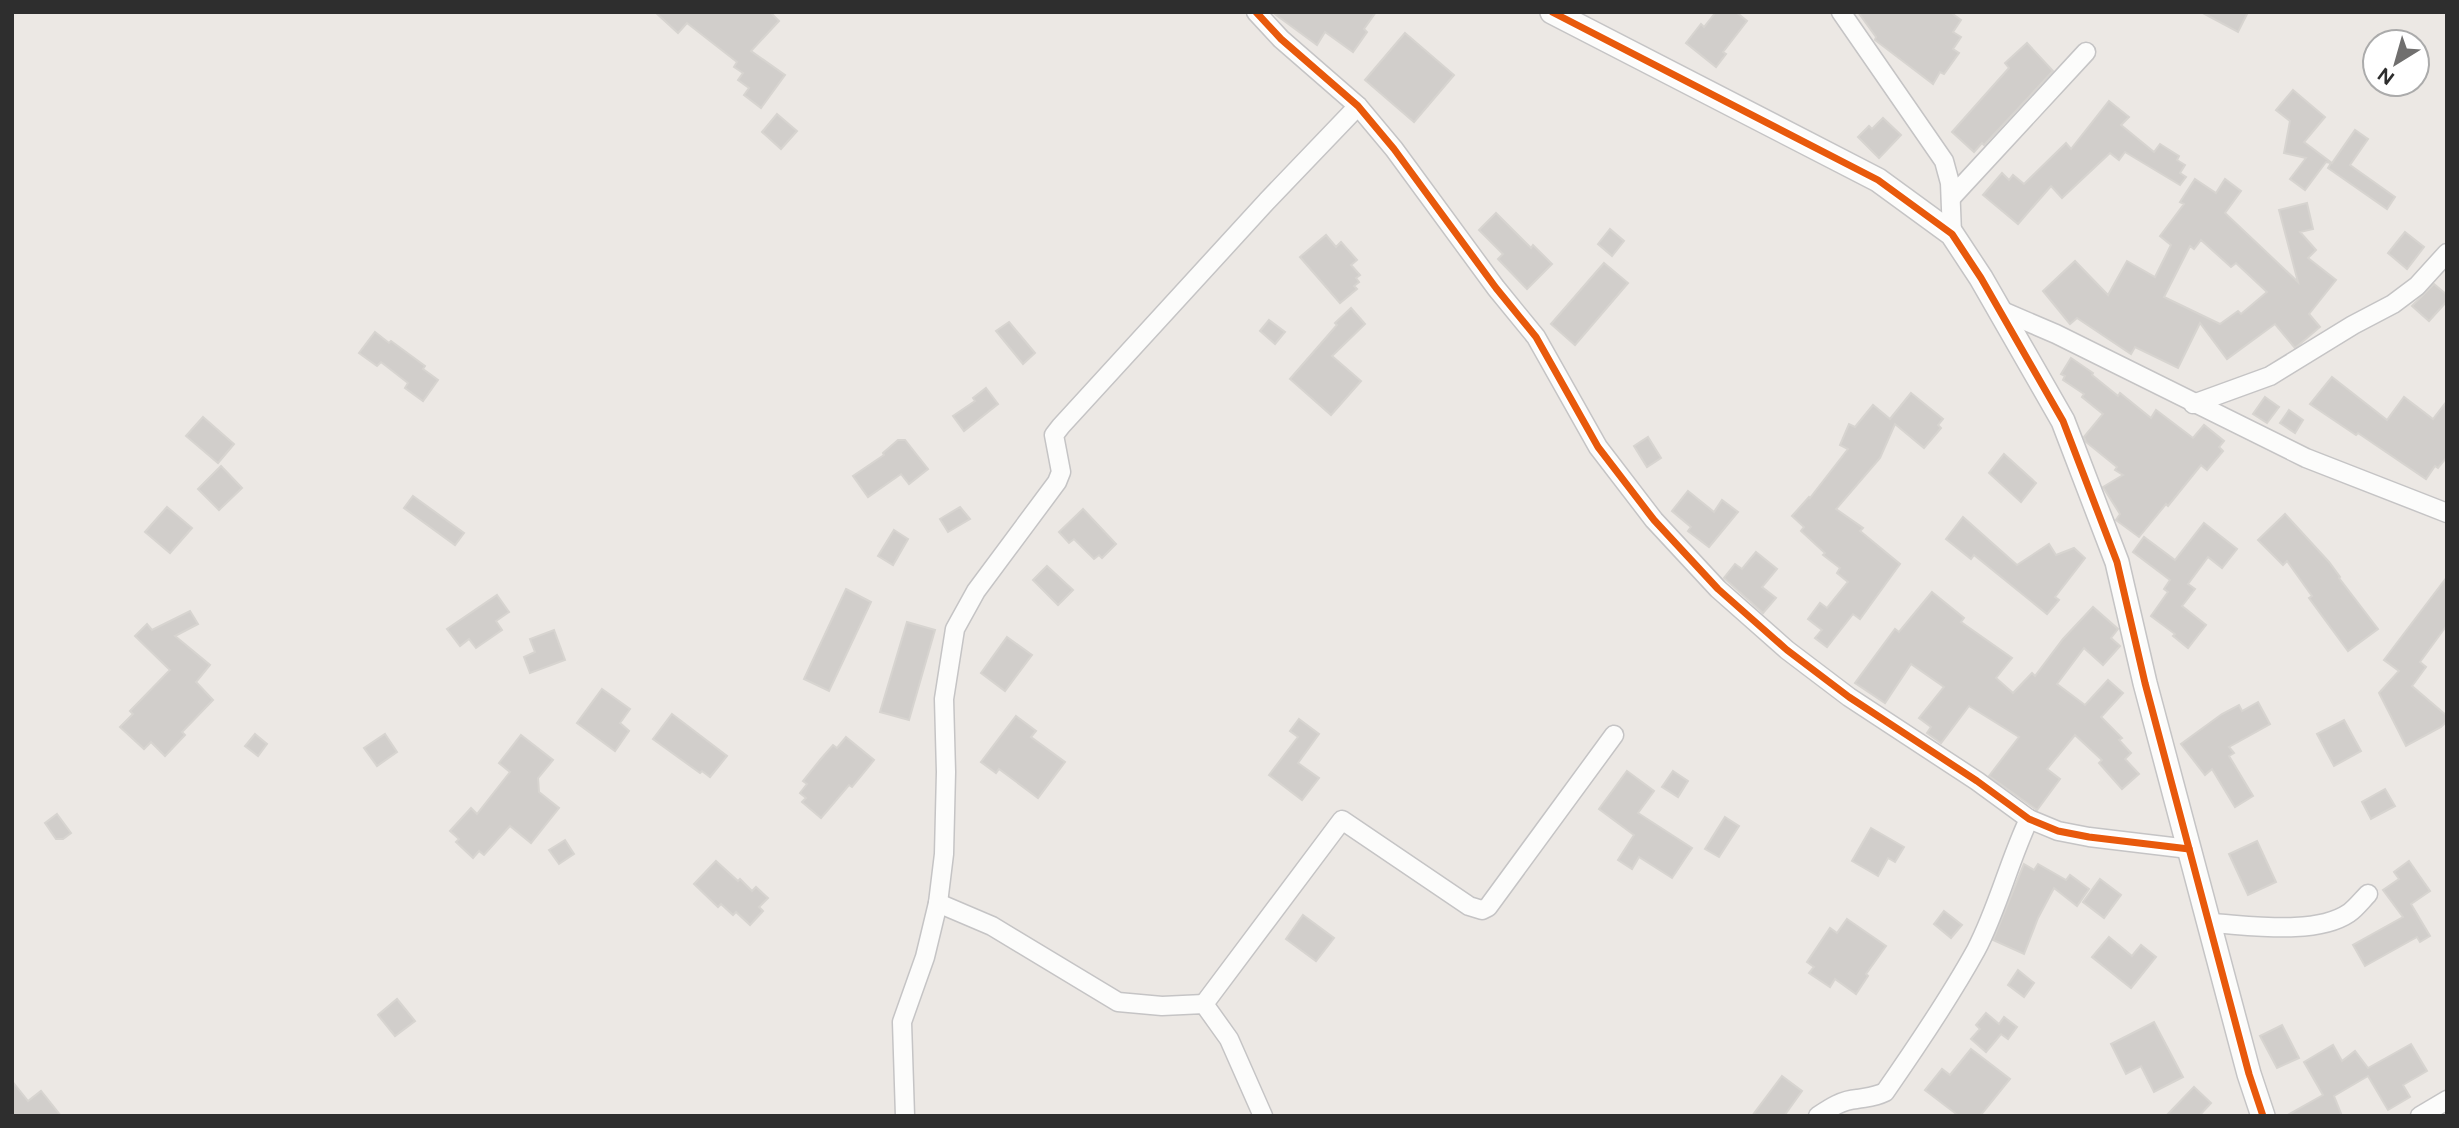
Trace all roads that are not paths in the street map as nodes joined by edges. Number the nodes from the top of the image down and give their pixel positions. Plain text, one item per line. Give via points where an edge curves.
1 (1256, 12) edge
2 (1552, 12) edge
3 (1841, 12) edge
4 (2086, 52) dead end
5 (1358, 106) junction
6 (1951, 198) junction
7 (1952, 234) junction
8 (2447, 253) edge
9 (2000, 310) junction
10 (2193, 404) junction
11 (2447, 513) edge
12 (1614, 735) dead end
13 (2029, 819) junction
14 (2189, 849) junction
15 (2368, 894) dead end
16 (938, 903) junction
17 (2209, 923) junction
18 (1204, 1004) junction
19 (2447, 1100) edge
20 (1259, 1114) edge
21 (905, 1116) edge
22 (1818, 1116) edge
23 (2263, 1116) edge
24 (2420, 1116) edge

1 - 5 street
2 - 7 street via 1878,180
3 - 6 street via 1944,161
4 - 6 street
5 - 13 street via 1536,337 1598,447 1654,520 1718,589 1787,650 1849,696
5 - 16 street via 1118,361 1055,435 1061,472 1057,482 976,592 955,629 944,699 944,854
6 - 7 street
7 - 9 street
8 - 10 street via 2393,304 2270,376
9 - 10 street
9 - 14 street via 2063,421 2117,562
10 - 11 street via 2306,458
12 - 18 street via 1482,910 1469,906 1342,820
13 - 14 street via 2089,837
13 - 22 street via 1976,948 1885,1092 1833,1106
14 - 17 street
15 - 17 street via 2348,914 2302,928
16 - 18 street via 992,926 1118,1002
16 - 21 street via 902,1022
17 - 23 street
18 - 20 street via 1230,1039
19 - 24 street

